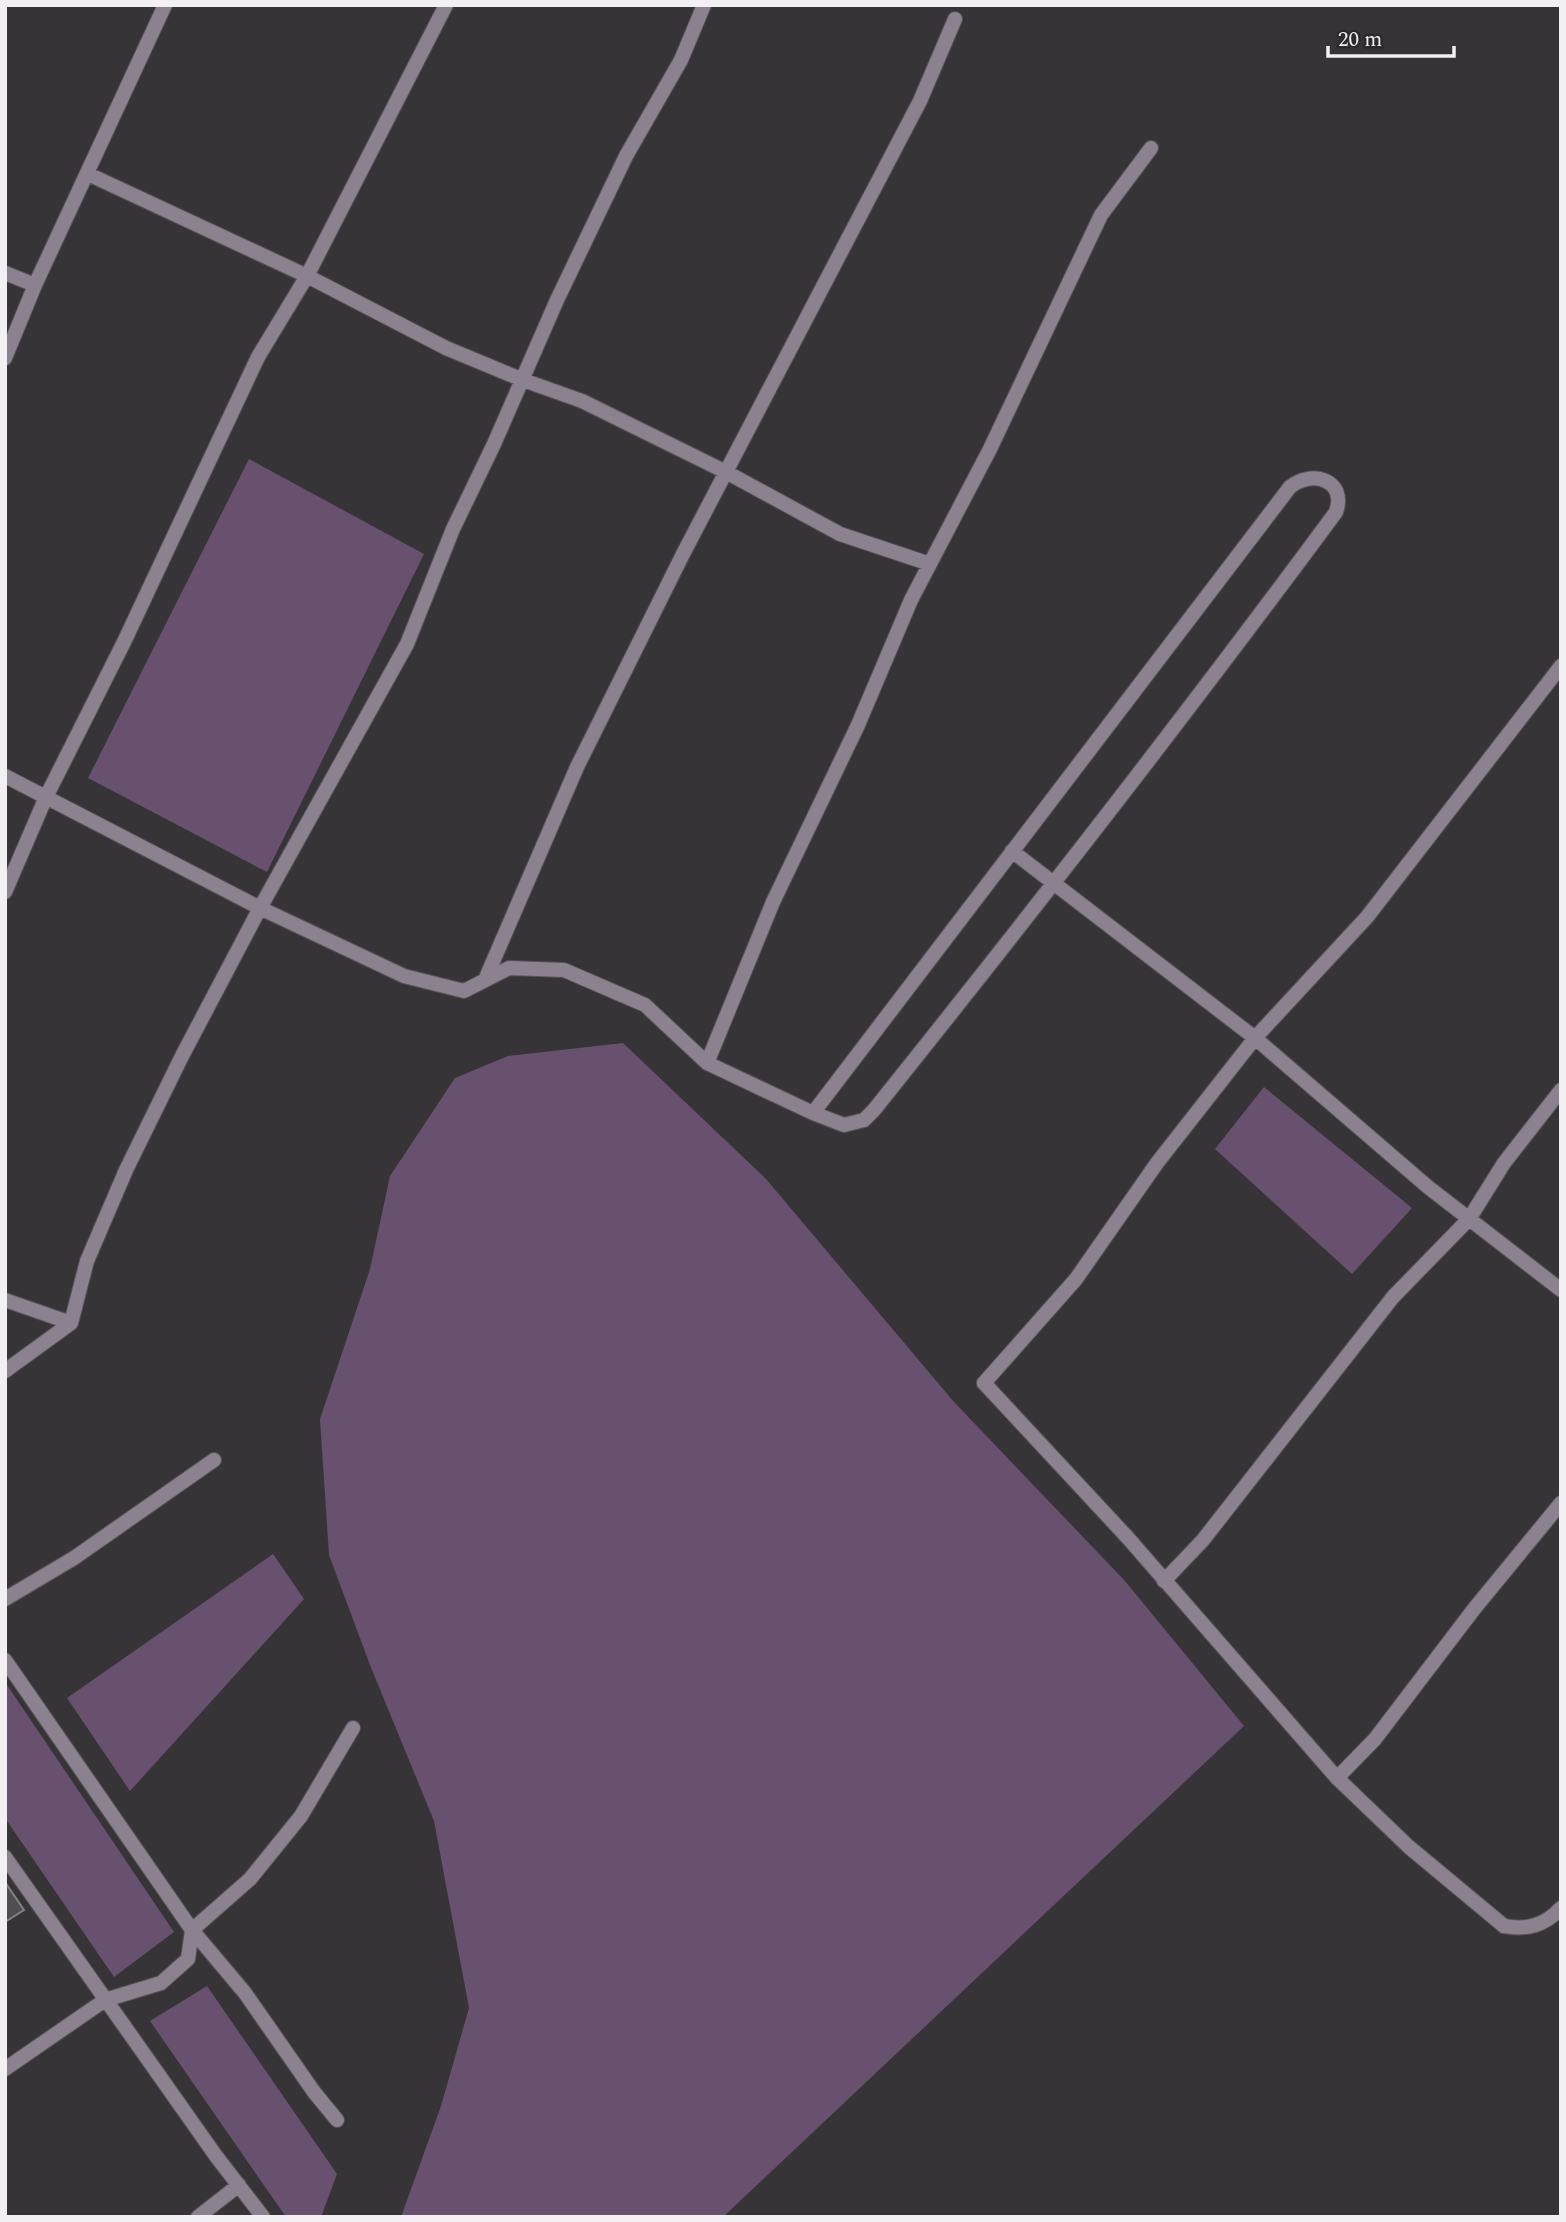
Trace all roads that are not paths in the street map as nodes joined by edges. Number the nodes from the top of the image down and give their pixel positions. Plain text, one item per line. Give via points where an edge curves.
1 (165, 5) edge
2 (446, 5) edge
3 (704, 5) edge
4 (955, 19) dead end
5 (1151, 148) dead end
6 (88, 174) junction
7 (5, 273) edge
8 (307, 276) junction
9 (35, 285) junction
10 (5, 358) edge
11 (523, 380) junction
12 (726, 472) junction
13 (930, 564) junction
14 (1561, 666) edge
15 (5, 776) edge
16 (46, 797) junction
17 (1012, 851) junction
18 (1055, 884) junction
19 (5, 892) edge
20 (260, 908) junction
21 (485, 980) junction
22 (1255, 1038) junction
23 (707, 1063) junction
24 (1561, 1090) edge
25 (813, 1113) junction
26 (1469, 1219) junction
27 (1561, 1290) edge
28 (5, 1300) edge
29 (71, 1323) junction
30 (5, 1371) edge
31 (214, 1460) dead end
32 (1561, 1503) edge
33 (1164, 1581) junction
34 (5, 1599) edge
35 (5, 1660) edge
36 (354, 1728) dead end
37 (1337, 1778) junction
38 (5, 1857) edge
39 (1561, 1908) edge
40 (192, 1930) junction
41 (105, 2000) junction
42 (5, 2069) edge
43 (337, 2120) dead end
44 (239, 2185) junction
45 (198, 2217) edge
46 (263, 2217) edge

1 - 6 street
2 - 8 street
3 - 11 street via 681,60 626,156
4 - 12 street via 914,113
5 - 13 street via 1101,215
6 - 8 street
6 - 9 street
7 - 9 street
8 - 11 street via 446,348
8 - 16 street via 258,357
9 - 10 street
11 - 12 street via 582,401
11 - 20 street via 453,529 407,644
12 - 13 street via 840,534
12 - 21 street via 577,767
13 - 23 street via 773,902
14 - 22 street via 1367,917
15 - 16 street
16 - 19 street
16 - 20 street
17 - 18 street
17 - 18 street via 1290,487 1307,477 1329,483 1339,497 1336,512
17 - 25 street
18 - 22 street
18 - 25 street via 864,1120 844,1125
20 - 21 street via 404,976 464,991
20 - 29 street via 125,1170 87,1261
21 - 23 street via 509,968 564,971 645,1004
22 - 26 street
22 - 33 street via 1157,1163 1076,1279 985,1383
23 - 25 street
24 - 26 street via 1504,1163
26 - 27 street
26 - 33 street via 1393,1297 1203,1540
28 - 29 street
29 - 30 street
31 - 34 street via 74,1558
32 - 37 street via 1376,1739
33 - 37 street
35 - 40 street
36 - 40 street via 301,1816 250,1879
37 - 39 street via 1409,1847 1504,1926 1535,1926
38 - 41 street
40 - 41 street via 188,1959 161,1983
40 - 43 street via 245,1993
41 - 42 street
41 - 44 street
44 - 45 street
44 - 46 street

